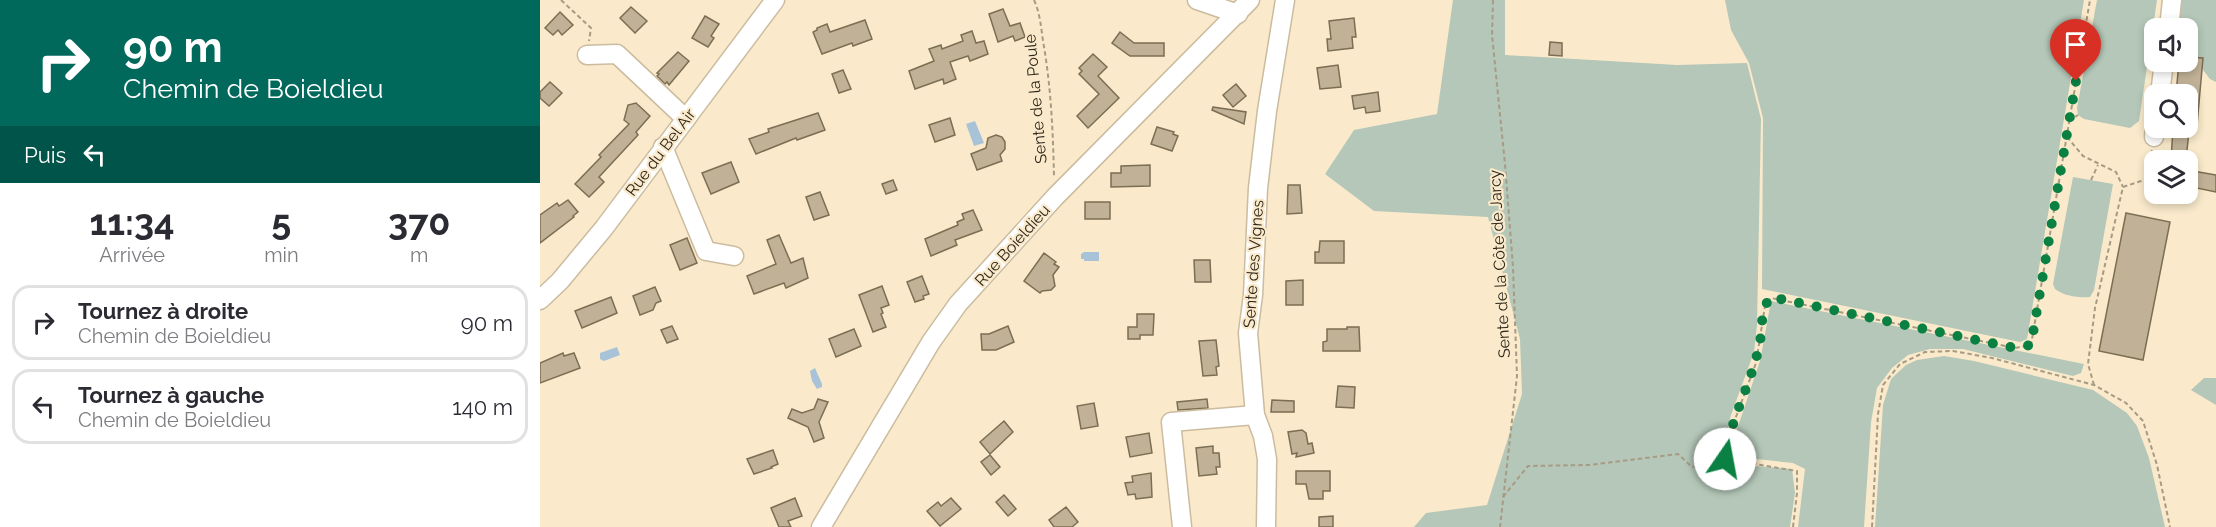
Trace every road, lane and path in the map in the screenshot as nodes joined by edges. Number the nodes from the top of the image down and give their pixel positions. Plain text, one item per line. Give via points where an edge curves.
1 (561, 0) edge
2 (775, 0) edge
3 (1034, 0) edge
4 (1197, 0) edge
5 (1250, 0) edge
6 (1285, 0) edge
7 (1493, 0) edge
8 (2090, 0) edge
9 (2172, 0) edge
10 (1238, 14) junction
11 (2170, 18) edge
12 (587, 55) joint
13 (2078, 115) dead end
14 (686, 118) junction
15 (2069, 121) junction
16 (2066, 136) junction
17 (2154, 138) edge
18 (663, 147) junction
19 (2098, 165) junction
20 (2091, 180) dead end
21 (2123, 187) junction
22 (1055, 197) junction
23 (734, 256) dead end
24 (542, 292) edge
25 (2094, 385) junction
26 (1255, 415) junction
27 (1725, 459) junction
28 (1502, 498) junction
29 (821, 527) edge
30 (1182, 527) edge
31 (1266, 527) edge
32 (1500, 527) edge
33 (1793, 527) edge
34 (1872, 527) edge
35 (2170, 527) edge

1 - 12 path via 591,28
2 - 14 street, Rue du Bel Air
3 - 22 path, Sente de la Poule via 1046,55
4 - 10 street
5 - 10 street, Rue Boieldieu
6 - 26 street, Sente des Vignes via 1258,188 1248,333
7 - 28 path, Sente de la Côte de Jarcy via 1492,35 1505,164 1517,376
8 - 15 path
9 - 11 street
10 - 22 street, Rue Boieldieu
12 - 14 street via 617,54
13 - 15 path
14 - 18 street, Rue du Bel Air
15 - 16 path
16 - 19 path via 2083,156
16 - 27 path via 2031,345 2015,348 1771,297 1765,306 1756,363 1730,433
17 - 21 path via 2147,179
18 - 23 street via 706,251
18 - 24 street, Rue du Bel Air via 560,281
19 - 20 path
19 - 21 path via 2116,172
21 - 25 path via 2095,308 2088,364
22 - 29 street, Rue Boieldieu via 951,313
25 - 34 path via 1953,351 1925,352 1900,363 1883,385 1878,414
25 - 35 path via 2126,403 2143,421
26 - 30 street via 1171,422
26 - 31 street, Sente des Vignes via 1267,459
27 - 28 path via 1692,467 1678,454 1589,465 1528,466
27 - 33 path via 1797,471
28 - 32 path, Sente de la Côte de Jarcy

